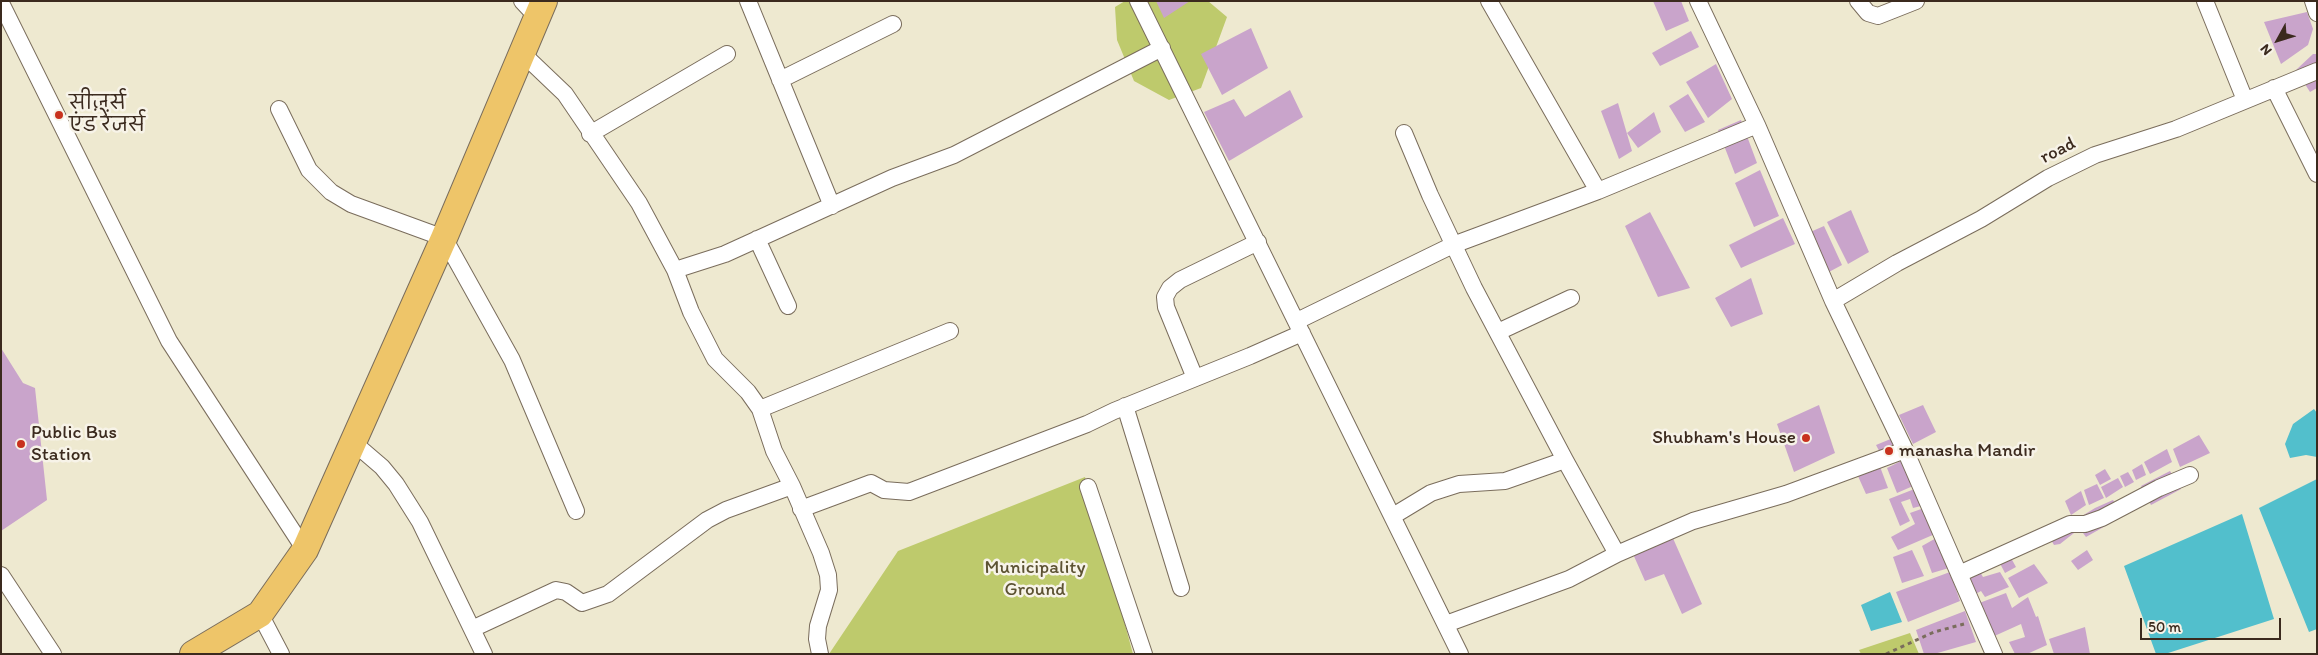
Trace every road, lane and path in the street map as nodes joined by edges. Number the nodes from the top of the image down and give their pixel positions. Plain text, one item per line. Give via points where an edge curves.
1 (748, 1) edge
2 (1138, 1) edge
3 (1489, 1) edge
4 (1698, 1) edge
5 (1858, 1) edge
6 (1916, 1) edge
7 (2205, 1) edge
8 (2313, 1) edge
9 (1, 4) edge
10 (534, 7) edge
11 (2317, 13) edge
12 (893, 24) dead end
13 (1162, 48) junction
14 (522, 53) junction
15 (727, 54) dead end
16 (2317, 71) edge
17 (780, 80) junction
18 (2274, 88) junction
19 (2245, 100) junction
20 (280, 109) dead end
21 (1757, 125) junction
22 (1404, 133) dead end
23 (590, 134) junction
24 (2317, 174) edge
25 (1598, 191) junction
26 (832, 206) junction
27 (444, 238) junction
28 (757, 239) junction
29 (1258, 242) junction
30 (1453, 245) junction
31 (676, 270) junction
32 (1570, 298) dead end
33 (1833, 301) junction
34 (788, 306) dead end
35 (1300, 327) junction
36 (950, 331) dead end
37 (1498, 332) junction
38 (1195, 378) junction
39 (1125, 406) junction
40 (760, 409) junction
41 (354, 443) junction
42 (1905, 450) junction
43 (1565, 460) junction
44 (2190, 475) dead end
45 (792, 486) junction
46 (1088, 487) dead end
47 (801, 509) junction
48 (576, 512) dead end
49 (1394, 516) junction
50 (305, 550) junction
51 (1617, 554) junction
52 (1959, 574) junction
53 (1, 575) edge
54 (1181, 588) dead end
55 (260, 614) junction
56 (1979, 621) junction
57 (1446, 624) junction
58 (472, 629) junction
59 (53, 654) edge
60 (193, 654) edge
61 (281, 654) edge
62 (484, 654) edge
63 (820, 654) edge
64 (1144, 654) edge
65 (1460, 654) edge
66 (1886, 654) edge
67 (1994, 654) edge

1 - 17 street
2 - 13 street
3 - 25 street
4 - 21 street
5 - 6 street via 1868,13 1878,16
7 - 19 street
8 - 11 street
9 - 50 street via 169,341
10 - 14 main road
12 - 17 street
13 - 26 street via 954,155 892,178
13 - 29 street
14 - 23 street via 565,94
14 - 27 main road
15 - 23 street
16 - 18 street, road
17 - 26 street
18 - 19 street, road
18 - 24 street
19 - 33 street, road via 2176,129 2095,155
20 - 27 street via 309,170 331,192 350,204
21 - 25 street
21 - 33 street
22 - 30 street
23 - 31 street via 638,203
25 - 30 street
26 - 28 street
27 - 41 main road
27 - 48 street via 512,360
28 - 31 street via 725,254
28 - 34 street
29 - 35 street
29 - 38 street via 1180,280 1165,297 1166,307
30 - 35 street
30 - 37 street
31 - 40 street via 691,312 715,359
32 - 37 street
33 - 42 street
35 - 38 street
35 - 49 street
36 - 40 street
37 - 43 street
38 - 39 street
39 - 47 street via 1087,424 909,492 884,490 871,483
39 - 54 street
40 - 45 street via 774,451
41 - 50 main road
41 - 58 street via 396,484 420,522
42 - 51 street via 1786,494 1693,521
42 - 52 street
43 - 49 street via 1504,481 1459,484 1432,493
43 - 51 street
44 - 52 street via 2102,518 2085,524 2070,524
45 - 47 street
45 - 58 street via 707,520 608,594 582,603 566,592 556,590
46 - 64 street
47 - 63 street via 828,575 829,590 818,626
49 - 57 street
50 - 55 main road
51 - 57 street via 1568,579
52 - 56 street
53 - 59 street
55 - 60 main road
55 - 61 street
56 - 66 path via 1934,632
56 - 67 street
57 - 65 street
58 - 62 street

